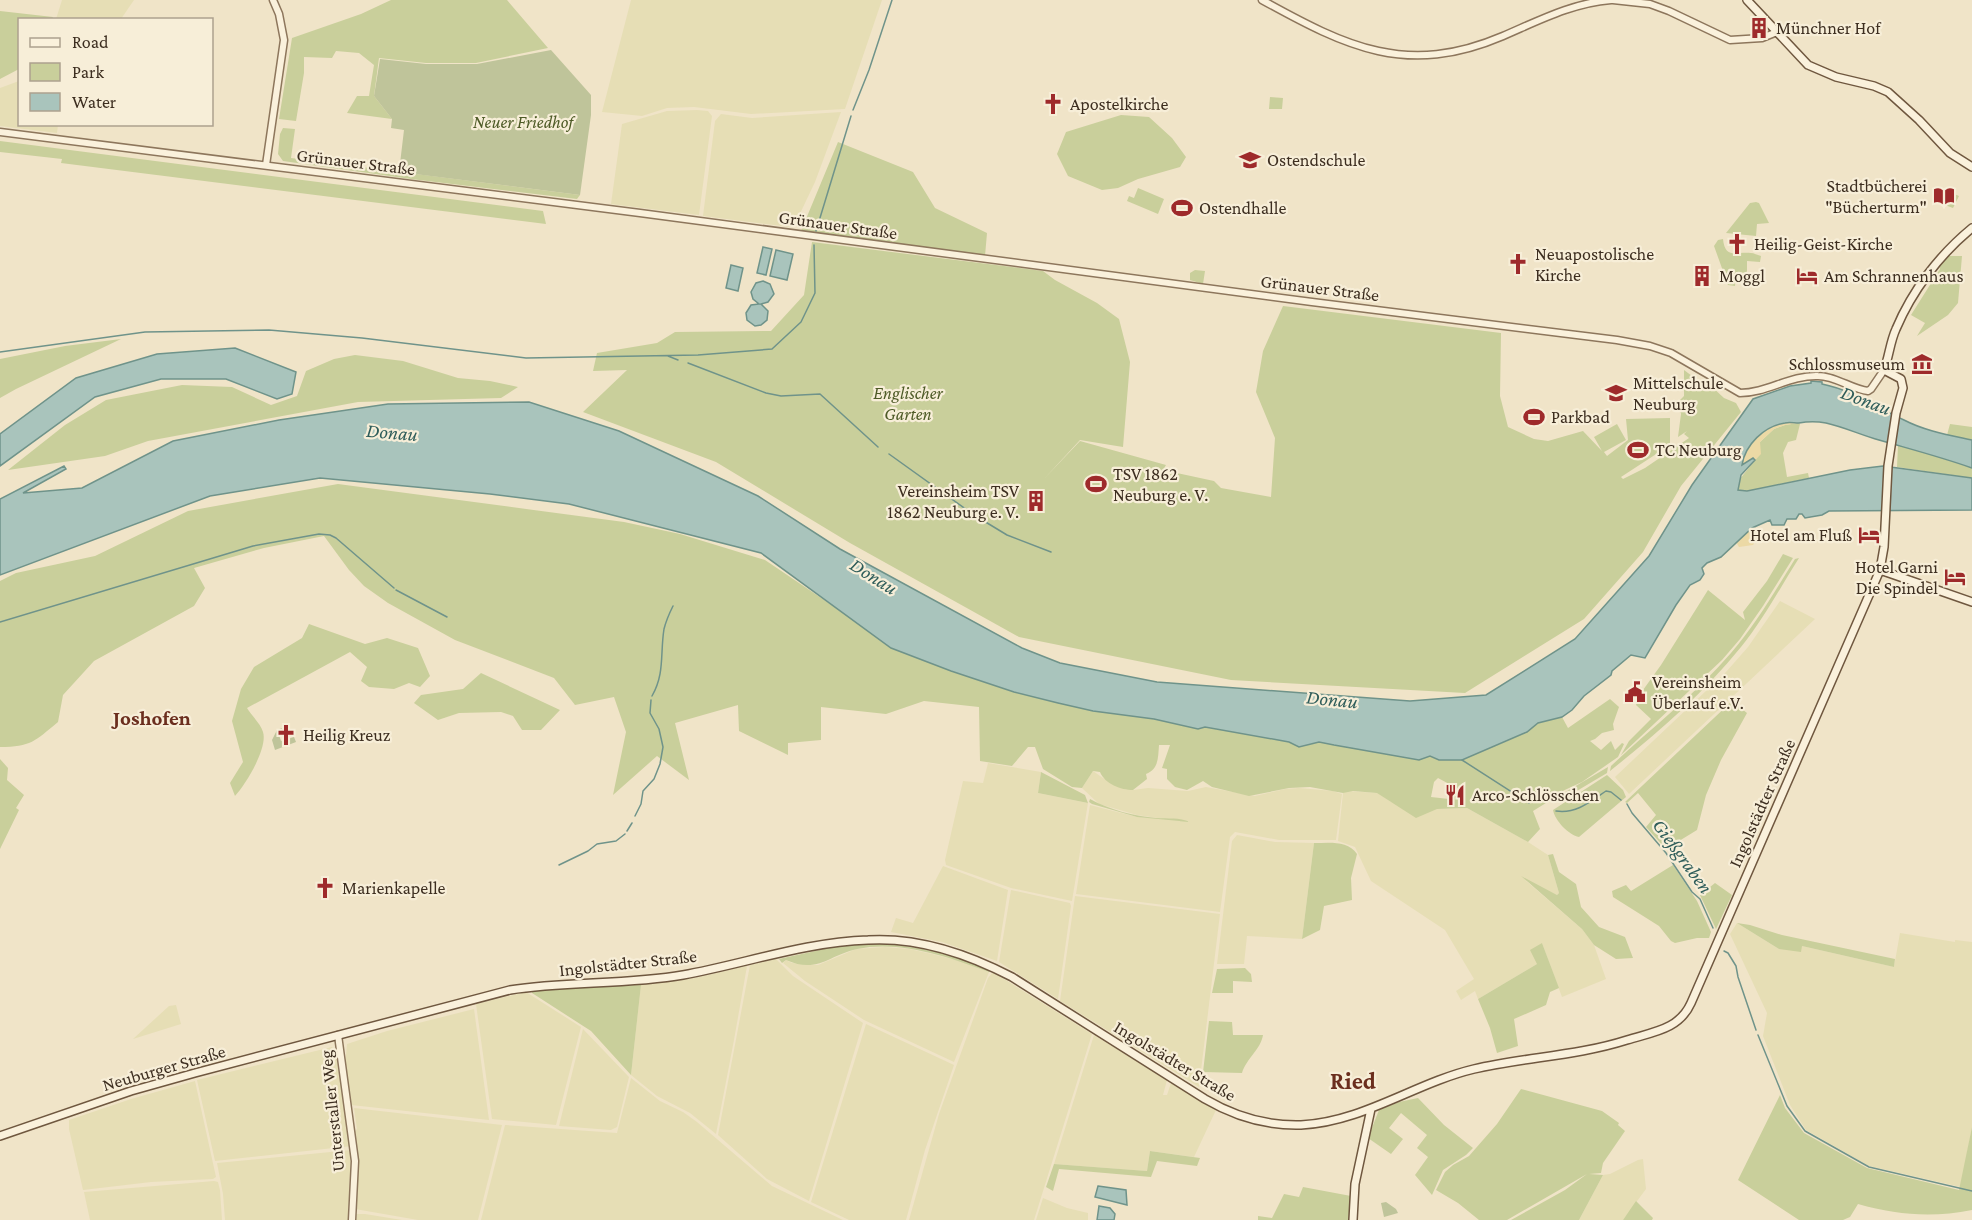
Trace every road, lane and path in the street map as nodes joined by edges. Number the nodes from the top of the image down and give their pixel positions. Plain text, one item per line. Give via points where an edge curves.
1 (273, 0) edge
2 (1262, 0) edge
3 (1612, 0) edge
4 (1747, 0) edge
5 (1777, 32) junction
6 (0, 132) edge
7 (266, 165) junction
8 (1972, 167) edge
9 (1972, 228) edge
10 (1884, 370) junction
11 (1880, 570) junction
12 (1972, 602) edge
13 (339, 1035) junction
14 (1371, 1109) junction
15 (0, 1136) edge
16 (352, 1220) edge
17 (1353, 1220) edge

1 - 7 street via 284,40
2 - 3 street via 1346,41 1384,53 1430,56 1466,50 1574,7
3 - 5 street via 1670,10 1730,40 1762,38
4 - 5 main road
5 - 8 main road via 1814,68 1888,92 1950,153
6 - 7 street, Grünauer Straße
7 - 10 street, Grünauer Straße via 1617,340 1671,353 1740,393 1815,376 1868,391
9 - 10 main road via 1940,259 1910,302 1893,335
10 - 11 main road, Ingolstädter Straße via 1896,375 1903,388 1888,466
11 - 12 main road
11 - 14 main road, Ingolstädter Straße via 1682,1018 1671,1026 1600,1048 1472,1069
13 - 14 main road, Ingolstädter Straße via 510,990 683,975 837,943 887,940 932,946 987,964 1234,1113 1273,1124 1301,1125
13 - 15 main road, Neuburger Straße via 131,1091
13 - 16 street, Unterstaller Weg via 355,1161
14 - 17 main road via 1354,1184

